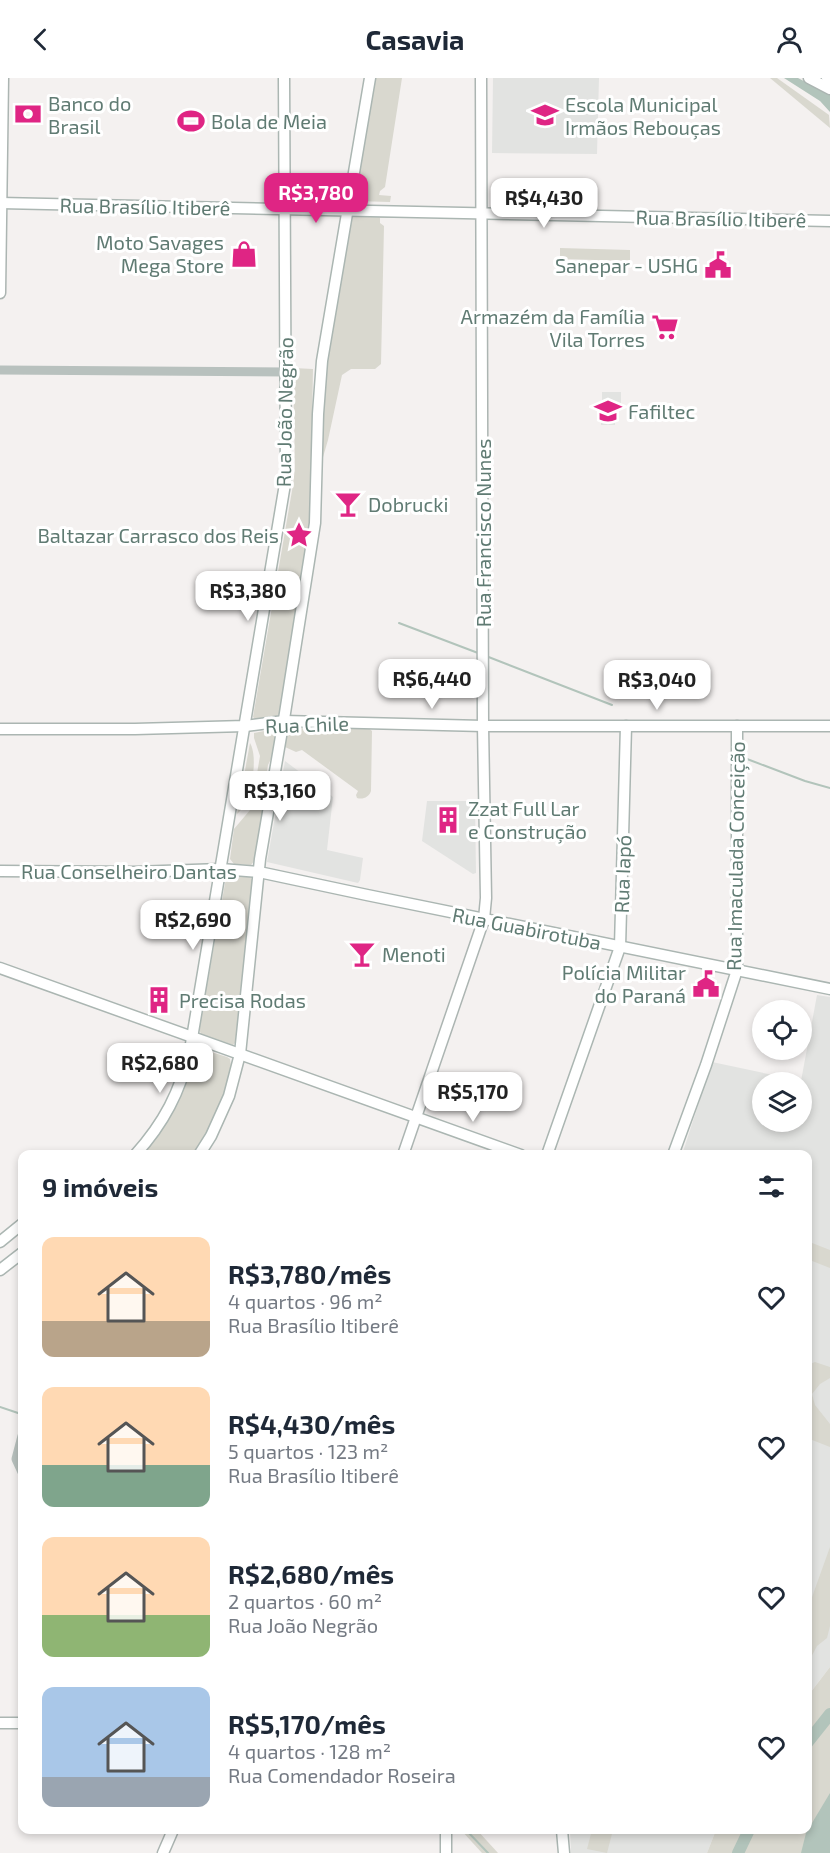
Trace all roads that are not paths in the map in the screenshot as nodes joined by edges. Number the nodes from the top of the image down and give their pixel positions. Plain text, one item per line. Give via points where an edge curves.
1 (3, 78) edge
2 (284, 78) edge
3 (370, 78) edge
4 (481, 78) edge
5 (809, 78) edge
6 (830, 89) edge
7 (1, 203) edge
8 (285, 209) junction
9 (347, 210) junction
10 (481, 213) junction
11 (830, 220) edge
12 (0, 293) edge
13 (0, 370) edge
14 (286, 372) junction
15 (284, 721) junction
16 (245, 726) junction
17 (483, 726) junction
18 (626, 726) junction
19 (737, 726) junction
20 (830, 726) edge
21 (0, 729) edge
22 (221, 869) junction
23 (0, 871) edge
24 (259, 872) junction
25 (484, 919) junction
26 (620, 947) junction
27 (0, 968) edge
28 (737, 970) junction
29 (830, 989) edge
30 (193, 1037) junction
31 (240, 1054) junction
32 (416, 1117) junction
33 (139, 1150) edge
34 (202, 1150) edge
35 (405, 1150) edge
36 (507, 1150) edge
37 (550, 1150) edge
38 (675, 1150) edge
39 (18, 1227) edge
40 (0, 1242) edge
41 (18, 1255) edge
42 (0, 1270) edge
43 (0, 1723) edge
44 (18, 1723) edge
45 (172, 1834) edge
46 (446, 1834) edge
47 (562, 1834) edge
48 (163, 1853) edge
49 (446, 1853) edge
50 (564, 1853) edge

1 - 7 main road
2 - 8 main road, Rua João Negrão
3 - 9 main road
4 - 10 main road, Rua Francisco Nunes
5 - 6 main road
7 - 8 main road, Rua Brasílio Itiberê
7 - 12 main road
8 - 9 main road, Rua Brasílio Itiberê
8 - 14 main road, Rua João Negrão
9 - 10 main road, Rua Brasílio Itiberê
9 - 15 main road via 322,361 315,522
10 - 11 main road, Rua Brasílio Itiberê
10 - 17 main road, Rua Francisco Nunes
13 - 14 street
14 - 16 main road, Rua João Negrão via 286,478
15 - 16 main road, Rua Chile
15 - 17 main road, Rua Chile
15 - 24 main road
16 - 21 main road, Rua Chile
16 - 22 main road, Rua João Negrão
17 - 18 main road, Rua Chile
17 - 25 main road, Rua Francisco Nunes
18 - 19 main road, Rua Chile
18 - 26 main road, Rua Iapó
19 - 20 main road, Rua Chile
19 - 28 main road, Rua Imaculada Conceição
22 - 23 main road, Rua Conselheiro Dantas
22 - 24 main road, Rua Conselheiro Dantas
22 - 30 main road, Rua João Negrão
24 - 25 main road, Rua Guabirotuba
24 - 31 main road
25 - 26 main road, Rua Guabirotuba
25 - 32 main road, Rua Francisco Nunes
26 - 28 main road, Rua Guabirotuba
26 - 37 main road, Rua Iapó
27 - 30 main road
28 - 29 main road, Rua Guabirotuba
28 - 38 main road, Rua Imaculada Conceição
30 - 31 main road
30 - 33 main road, Rua João Negrão via 169,1110
31 - 32 main road
31 - 34 main road via 229,1095
32 - 35 main road, Rua Francisco Nunes
32 - 36 main road
39 - 40 main road
41 - 42 main road
43 - 44 main road
45 - 48 main road
46 - 49 main road
47 - 50 main road

